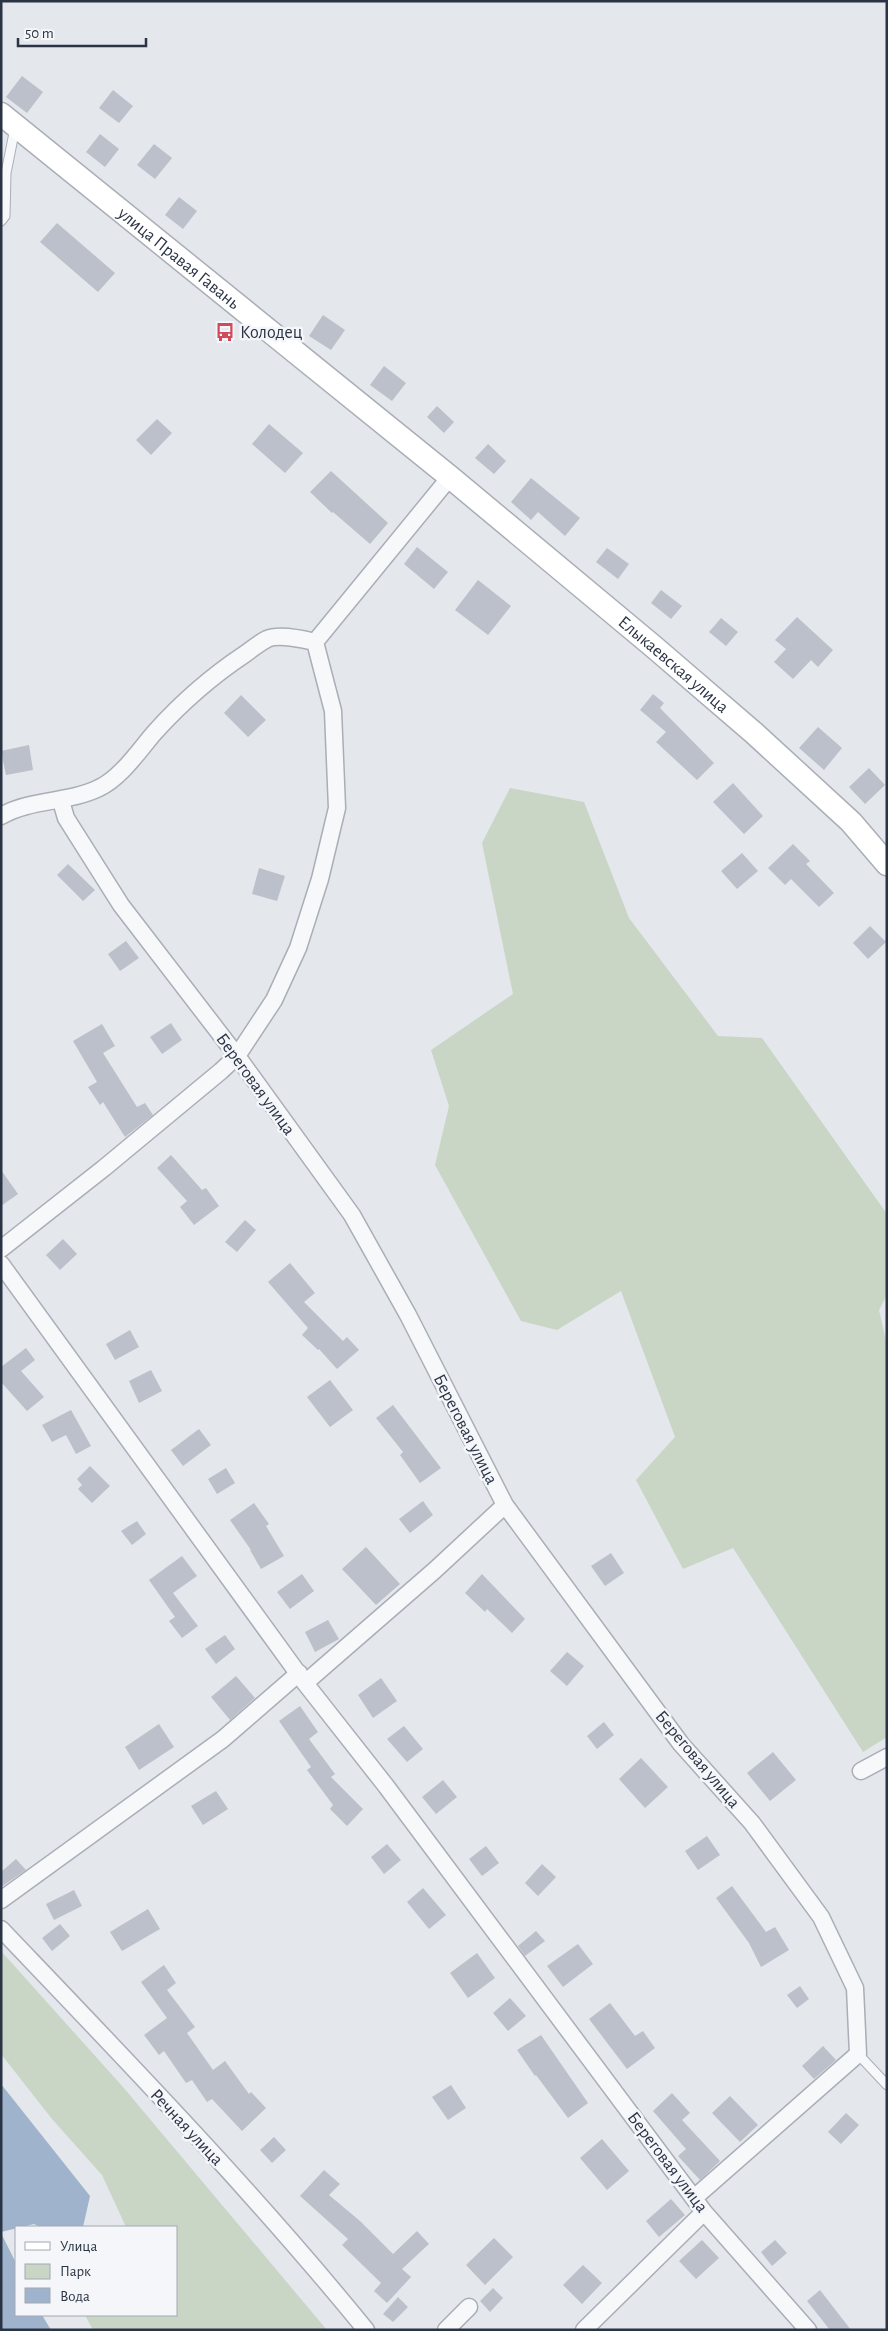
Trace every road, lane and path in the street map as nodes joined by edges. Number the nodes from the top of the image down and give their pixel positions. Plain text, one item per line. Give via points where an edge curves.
1 (8, 119) edge
2 (1, 221) edge
3 (450, 476) junction
4 (315, 642) junction
5 (62, 801) junction
6 (1, 816) edge
7 (887, 864) edge
8 (237, 1056) junction
9 (1, 1249) edge
10 (1, 1264) edge
11 (505, 1505) junction
12 (302, 1678) junction
13 (887, 1757) edge
14 (861, 1771) dead end
15 (1, 1900) edge
16 (1, 1929) edge
17 (858, 2054) junction
18 (887, 2085) edge
19 (694, 2198) junction
20 (704, 2212) junction
21 (469, 2307) dead end
22 (366, 2330) edge
23 (446, 2330) edge
24 (584, 2330) edge
25 (808, 2330) edge

1 - 2 lane via 5,216
1 - 3 street, улица Правая Гавань
3 - 4 street
3 - 7 street, Елыкаевская улица via 754,733 851,822
4 - 5 street via 301,638 268,638 219,672 100,788
4 - 8 street via 333,711 337,808 320,879 298,948 274,1000
5 - 6 street via 15,808
5 - 8 street, Береговая улица via 66,818 121,905
8 - 9 street via 104,1168
8 - 11 street, Береговая улица via 352,1215
10 - 12 street, Береговая улица
11 - 12 street via 435,1570
11 - 17 street, Береговая улица via 681,1744 752,1823 821,1917 855,1988
12 - 15 street
12 - 19 street, Береговая улица
13 - 14 street
16 - 22 street, Речная улица via 306,2256
17 - 18 lane
17 - 19 street
19 - 20 street, Береговая улица
20 - 24 street
20 - 25 street, Береговая улица
21 - 23 street

